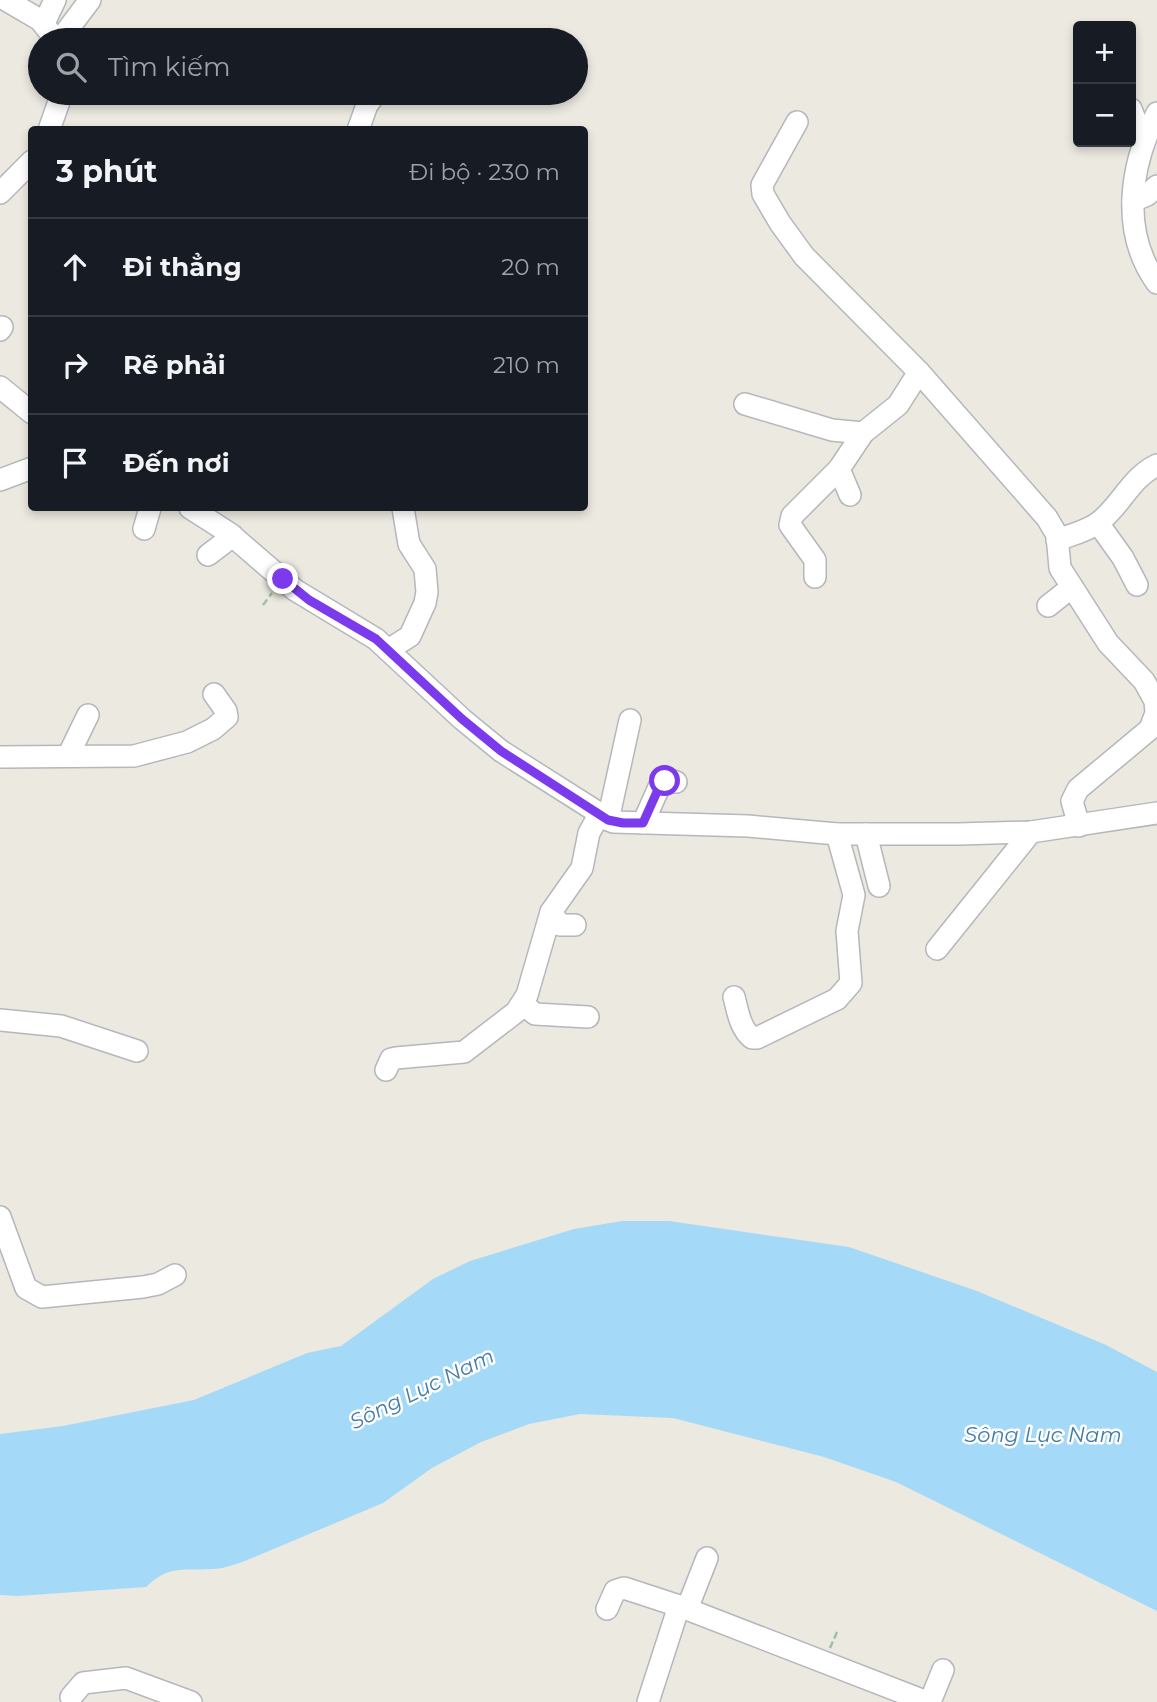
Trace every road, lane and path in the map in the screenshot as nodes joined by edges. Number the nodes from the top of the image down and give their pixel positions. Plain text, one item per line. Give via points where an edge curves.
1 (6, 0) edge
2 (55, 0) edge
3 (90, 0) edge
4 (44, 28) edge
5 (53, 28) edge
6 (60, 28) edge
7 (58, 105) edge
8 (367, 105) edge
9 (1157, 113) edge
10 (797, 122) dead end
11 (1136, 122) edge
12 (50, 126) edge
13 (359, 126) edge
14 (1143, 140) junction
15 (28, 167) edge
16 (1157, 186) edge
17 (0, 193) edge
18 (1133, 201) junction
19 (1157, 283) edge
20 (919, 372) junction
21 (0, 387) edge
22 (745, 404) dead end
23 (28, 410) edge
24 (863, 433) junction
25 (1157, 465) edge
26 (28, 469) edge
27 (839, 469) junction
28 (0, 480) edge
29 (850, 495) dead end
30 (149, 511) edge
31 (195, 511) edge
32 (404, 511) edge
33 (1098, 523) junction
34 (144, 529) dead end
35 (233, 536) junction
36 (1058, 540) junction
37 (208, 555) dead end
38 (815, 577) dead end
39 (1137, 585) dead end
40 (1072, 587) junction
41 (1048, 606) dead end
42 (388, 650) junction
43 (214, 694) dead end
44 (1156, 706) edge
45 (88, 715) dead end
46 (630, 720) dead end
47 (68, 756) junction
48 (0, 757) edge
49 (676, 782) dead end
50 (1157, 813) edge
51 (604, 817) junction
52 (643, 823) junction
53 (1079, 826) junction
54 (1031, 832) junction
55 (838, 834) junction
56 (866, 834) junction
57 (878, 886) dead end
58 (551, 912) junction
59 (575, 925) dead end
60 (937, 949) dead end
61 (734, 997) dead end
62 (523, 1004) junction
63 (588, 1017) dead end
64 (0, 1020) edge
65 (137, 1051) dead end
66 (386, 1070) dead end
67 (0, 1218) edge
68 (175, 1275) dead end
69 (707, 1558) dead end
70 (683, 1608) junction
71 (607, 1609) dead end
72 (943, 1670) dead end
73 (71, 1697) dead end
74 (898, 1697) edge
75 (191, 1702) edge
76 (648, 1702) edge
77 (928, 1702) edge

1 - 4 street
2 - 5 street
3 - 6 street
7 - 12 street
8 - 13 street
9 - 14 street
10 - 20 street via 761,190 804,256
11 - 14 street
14 - 18 street
15 - 17 street
16 - 18 street
18 - 19 street via 1139,248
20 - 24 street via 898,405
20 - 36 street via 1047,518
21 - 23 street
22 - 24 street via 831,430
24 - 27 street
25 - 33 street via 1141,475
26 - 28 street
27 - 29 street
27 - 38 street via 790,520 815,559
30 - 34 street
31 - 35 street
32 - 42 street via 409,544 425,569 427,592 410,636
33 - 36 street
33 - 39 street
35 - 37 street
35 - 42 street via 295,590
36 - 40 street via 1058,564
40 - 41 street
40 - 44 street via 1108,643 1144,681
42 - 51 street via 483,737
43 - 47 street via 227,717 187,742 134,756
44 - 53 street via 1150,729 1077,789 1072,801
45 - 47 street
46 - 51 street
47 - 48 street
49 - 52 street via 660,785
50 - 53 street
51 - 52 street
51 - 58 street via 589,832 582,868
52 - 55 street
53 - 54 street
54 - 56 street
54 - 60 street
55 - 56 street
55 - 61 street via 854,895 847,931 851,983 837,999 757,1038 747,1034 741,1024
56 - 57 street
58 - 59 street via 560,925
58 - 62 street
62 - 63 street via 535,1014
62 - 66 street via 464,1052 391,1059
64 - 65 street via 61,1026
67 - 68 street via 26,1288 42,1297 143,1287
69 - 70 street
70 - 71 street via 620,1588
70 - 74 street
70 - 76 street
72 - 77 street
73 - 75 street via 83,1683 126,1678
74 - 77 street

